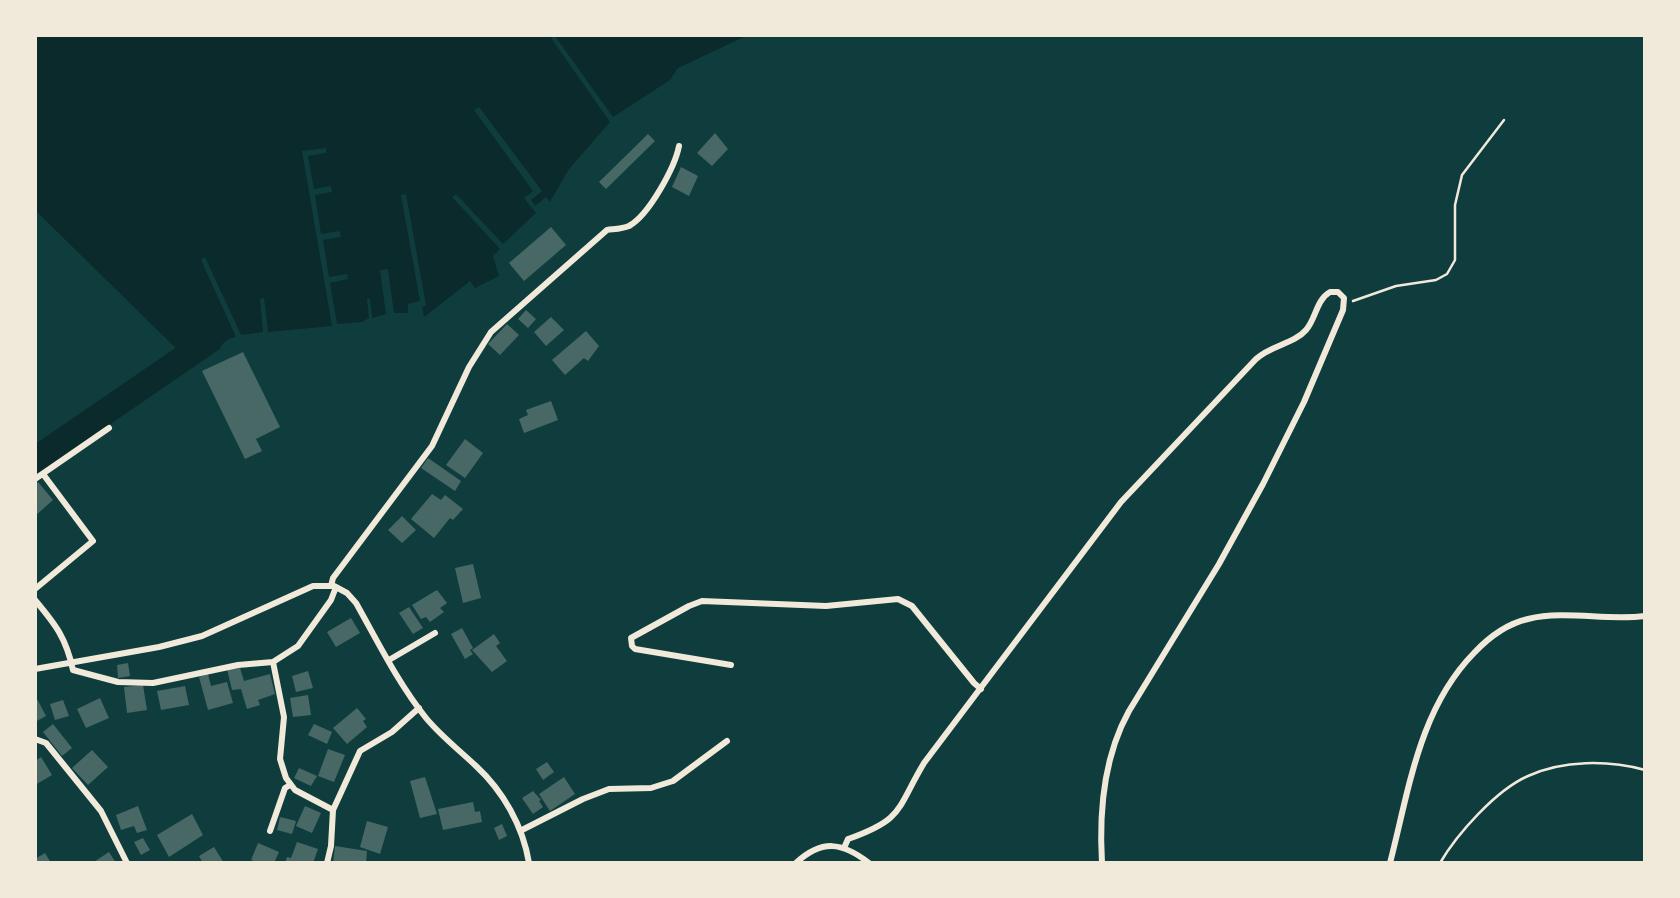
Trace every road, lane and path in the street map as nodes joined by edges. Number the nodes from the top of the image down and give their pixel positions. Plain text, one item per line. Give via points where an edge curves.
1 (1504, 120) dead end
2 (679, 146) dead end
3 (1345, 304) junction
4 (109, 428) dead end
5 (43, 474) junction
6 (35, 480) edge
7 (334, 586) junction
8 (35, 589) edge
9 (35, 600) edge
10 (1645, 616) edge
11 (435, 633) dead end
12 (388, 660) junction
13 (72, 662) junction
14 (273, 662) junction
15 (732, 665) dead end
16 (35, 669) edge
17 (981, 689) junction
18 (419, 708) junction
19 (35, 739) edge
20 (727, 741) dead end
21 (1645, 770) edge
22 (290, 785) junction
23 (333, 810) junction
24 (270, 831) dead end
25 (520, 831) junction
26 (844, 848) junction
27 (127, 863) edge
28 (327, 863) edge
29 (529, 863) edge
30 (796, 863) edge
31 (869, 863) edge
32 (1102, 863) edge
33 (1390, 863) edge
34 (1440, 863) edge

1 - 3 path via 1462,175 1455,205 1455,260 1447,274
2 - 7 street via 654,198 636,220 607,230 491,332 432,446 333,578
3 - 17 street via 1338,292 1326,293 1304,332 1263,353 1140,480
3 - 32 street via 1263,484 1122,723 1102,813
4 - 5 street
5 - 6 street
5 - 8 street via 93,541
7 - 12 street via 356,604
7 - 13 street via 313,586 192,639
7 - 14 street via 331,600 298,646
9 - 13 street via 62,635
10 - 33 street via 1528,618 1480,647 1446,688 1430,719
11 - 12 street
12 - 18 street
13 - 14 street via 73,670 118,682 153,684
13 - 16 street
14 - 22 street via 284,717 280,759
15 - 17 street via 635,649 631,638 702,601 826,607 898,599 912,606
17 - 26 street via 924,763 897,813 883,825 848,839
18 - 23 street via 360,751
18 - 25 street via 491,782
19 - 27 street via 46,743 96,806
20 - 25 street via 673,781 651,788 609,789
21 - 34 path via 1599,762 1528,776 1484,809
22 - 23 street
22 - 24 street
23 - 28 street
25 - 29 street
26 - 30 street via 818,848
26 - 31 street

